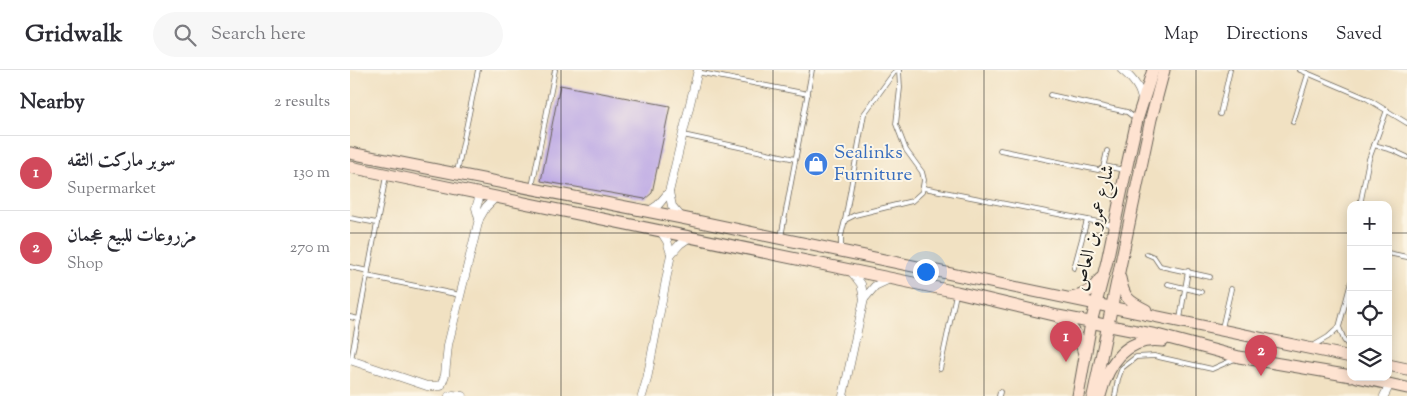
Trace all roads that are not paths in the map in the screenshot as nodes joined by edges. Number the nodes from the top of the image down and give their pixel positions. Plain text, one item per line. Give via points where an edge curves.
1 (478, 70) edge
2 (555, 70) edge
3 (812, 70) edge
4 (898, 70) edge
5 (1122, 70) edge
6 (1153, 70) edge
7 (1164, 70) edge
8 (1230, 70) edge
9 (1300, 70) edge
10 (697, 71) edge
11 (1308, 74) junction
12 (808, 94) junction
13 (1050, 95) dead end
14 (1142, 105) junction
15 (1387, 110) junction
16 (1220, 114) dead end
17 (1137, 120) junction
18 (1293, 122) dead end
19 (1407, 123) edge
20 (682, 135) junction
21 (1374, 145) junction
22 (1000, 150) dead end
23 (1107, 151) dead end
24 (350, 152) edge
25 (1407, 157) edge
26 (796, 159) junction
27 (1104, 166) junction
28 (350, 167) edge
29 (1126, 170) junction
30 (457, 174) junction
31 (389, 175) junction
32 (924, 188) junction
33 (531, 189) junction
34 (669, 192) junction
35 (480, 194) junction
36 (495, 198) junction
37 (1361, 201) edge
38 (649, 212) junction
39 (350, 218) edge
40 (682, 218) junction
41 (479, 219) junction
42 (845, 220) junction
43 (1087, 220) junction
44 (377, 223) junction
45 (1114, 225) junction
46 (660, 230) junction
47 (690, 236) junction
48 (780, 239) junction
49 (841, 252) junction
50 (671, 254) junction
51 (1146, 254) dead end
52 (1392, 254) edge
53 (1407, 257) edge
54 (350, 267) edge
55 (1074, 268) dead end
56 (368, 271) junction
57 (851, 271) junction
58 (1188, 271) junction
59 (1104, 273) junction
60 (1119, 274) junction
61 (367, 276) junction
62 (1210, 277) dead end
63 (890, 279) junction
64 (1168, 284) dead end
65 (1185, 288) junction
66 (1231, 289) dead end
67 (1349, 291) edge
68 (957, 292) junction
69 (1201, 292) dead end
70 (460, 295) junction
71 (1069, 298) junction
72 (864, 299) junction
73 (1095, 304) junction
74 (1112, 308) junction
75 (1058, 316) junction
76 (350, 317) edge
77 (1164, 318) junction
78 (358, 319) junction
79 (1180, 321) junction
80 (1091, 323) junction
81 (1108, 326) junction
82 (1339, 327) junction
83 (1222, 330) junction
84 (1347, 344) edge
85 (1308, 348) junction
86 (1219, 352) junction
87 (1347, 356) edge
88 (1240, 357) junction
89 (1085, 359) junction
90 (350, 360) edge
91 (1392, 366) edge
92 (940, 369) dead end
93 (1407, 370) edge
94 (1347, 375) edge
95 (1377, 381) edge
96 (1392, 384) junction
97 (441, 386) junction
98 (1407, 388) edge
99 (448, 396) edge
100 (462, 396) edge
101 (642, 396) edge
102 (844, 396) edge
103 (1078, 396) edge
104 (1093, 396) edge
105 (1100, 396) edge
106 (1114, 396) edge
107 (1384, 396) edge

1 - 30 lane
2 - 33 lane
3 - 12 lane
4 - 32 lane via 900,88 896,124 906,150 923,176
4 - 42 lane via 864,114
5 - 14 street via 1138,89
6 - 14 main road, شارع عمرو بن العاص
7 - 60 main road, شارع عمرو بن العاص
8 - 16 lane
9 - 11 lane
10 - 12 lane
10 - 20 street
11 - 15 lane
11 - 18 lane
12 - 26 lane
13 - 17 lane via 1127,112
14 - 17 main road, شارع عمرو بن العاص
15 - 19 lane
15 - 21 lane
17 - 29 main road, شارع عمرو بن العاص
20 - 26 lane
20 - 34 street
21 - 25 lane
21 - 37 lane
22 - 27 lane via 1098,170
23 - 27 lane
24 - 30 main road
26 - 48 lane
27 - 29 lane
28 - 31 main road
29 - 45 main road, شارع عمرو بن العاص
30 - 31 main road via 445,180 403,172
30 - 33 main road
31 - 35 main road
31 - 44 lane
32 - 42 lane via 912,201
32 - 43 lane
33 - 35 main road via 521,192 490,188
33 - 38 main road
34 - 38 street
34 - 40 street via 672,206
35 - 36 main road
35 - 41 street via 476,208
36 - 41 street
36 - 46 main road
38 - 40 main road
39 - 44 lane
40 - 48 main road
41 - 70 street
42 - 49 lane
43 - 45 lane
43 - 55 lane
44 - 56 lane
45 - 59 main road, شارع عمرو بن العاص
46 - 47 main road
46 - 50 street
47 - 50 street
47 - 57 main road
48 - 49 main road
49 - 71 main road
50 - 101 street
51 - 58 lane via 1154,257 1160,266
52 - 53 lane
54 - 56 lane
56 - 61 lane
57 - 63 main road
57 - 72 street via 861,284
58 - 62 lane
58 - 65 lane
59 - 71 main road via 1089,292
59 - 73 main road, شارع عمرو بن العاص
60 - 74 main road, شارع عمرو بن العاص
60 - 77 main road via 1128,300
61 - 70 lane
61 - 78 lane
63 - 68 main road
63 - 72 street via 875,286
64 - 65 lane
65 - 69 lane
65 - 79 lane
66 - 83 lane
67 - 82 lane
68 - 75 main road
68 - 92 lane
70 - 97 street
71 - 73 main road
72 - 102 street
73 - 74 main road
73 - 80 main road, شارع عمرو بن العاص
74 - 77 main road
74 - 81 main road, شارع عمرو بن العاص
75 - 80 main road
75 - 89 main road via 1079,337
76 - 78 lane
77 - 79 main road
78 - 90 lane
79 - 83 main road
80 - 81 main road
80 - 89 main road, شارع عمرو بن العاص
81 - 86 main road
81 - 104 main road, شارع عمرو بن العاص
82 - 84 lane
82 - 85 lane
83 - 85 main road
85 - 87 main road
86 - 88 main road
86 - 105 main road via 1158,341 1142,343 1114,360
88 - 94 main road
88 - 106 lane via 1212,368 1154,356 1136,357 1126,363 1120,373
89 - 103 main road, شارع عمرو بن العاص
90 - 97 street via 427,386
91 - 93 main road
95 - 96 main road
96 - 98 main road
96 - 107 street
97 - 99 street
99 - 100 street

